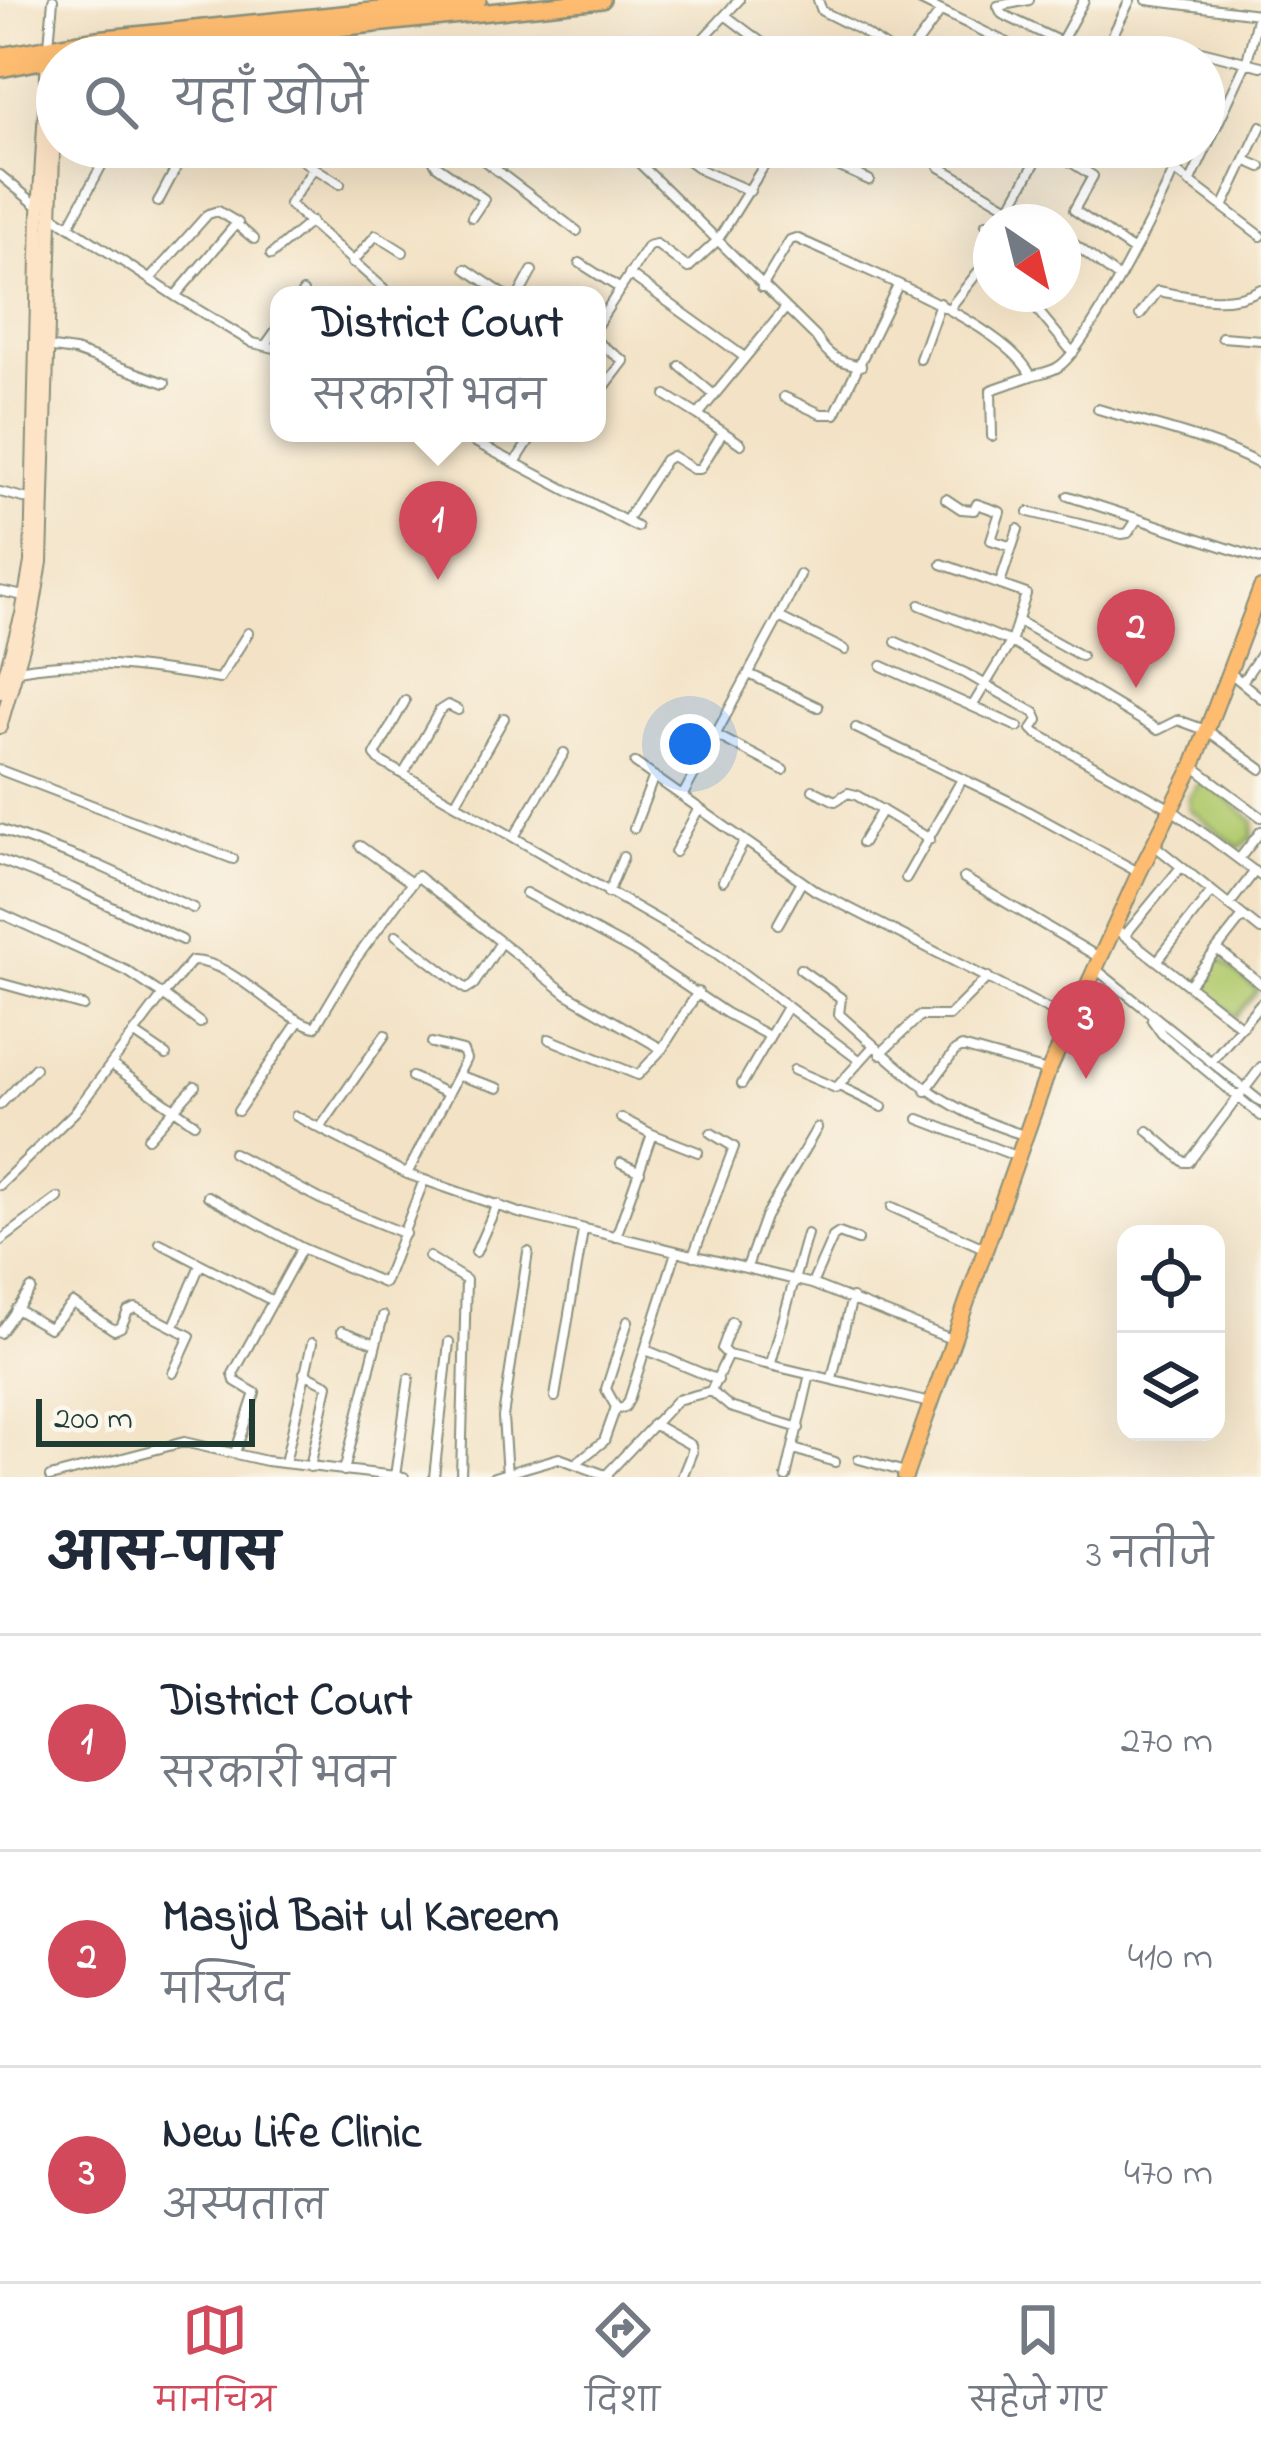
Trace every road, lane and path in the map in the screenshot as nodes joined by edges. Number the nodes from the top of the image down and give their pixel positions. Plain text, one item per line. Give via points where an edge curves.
1 (53, 0) edge
2 (478, 0) edge
3 (602, 0) edge
4 (739, 0) edge
5 (818, 0) edge
6 (919, 0) edge
7 (1029, 0) edge
8 (1084, 0) edge
9 (1130, 0) edge
10 (1147, 0) edge
11 (383, 5) edge
12 (941, 11) junction
13 (1259, 14) edge
14 (725, 15) junction
15 (317, 32) junction
16 (54, 36) edge
17 (191, 36) edge
18 (282, 36) edge
19 (321, 36) edge
20 (705, 36) edge
21 (753, 36) edge
22 (870, 36) edge
23 (921, 36) edge
24 (993, 36) edge
25 (1050, 36) edge
26 (1064, 36) edge
27 (1111, 36) edge
28 (0, 56) edge
29 (36, 57) edge
30 (1225, 58) edge
31 (36, 62) edge
32 (1247, 62) junction
33 (1261, 66) edge
34 (0, 69) edge
35 (1225, 108) edge
36 (1261, 126) edge
37 (1245, 160) junction
38 (1261, 167) edge
39 (47, 168) edge
40 (100, 168) edge
41 (176, 168) edge
42 (314, 168) joint
43 (440, 168) edge
44 (494, 168) edge
45 (644, 168) edge
46 (699, 168) edge
47 (763, 168) edge
48 (842, 168) edge
49 (943, 168) edge
50 (1034, 168) edge
51 (1080, 168) edge
52 (1197, 168) edge
53 (1174, 170) joint
54 (0, 175) edge
55 (869, 180) dead end
56 (1190, 182) junction
57 (340, 184) dead end
58 (750, 191) junction
59 (158, 202) dead end
60 (1003, 204) edge
61 (1012, 204) edge
62 (1222, 207) junction
63 (44, 210) junction
64 (472, 217) dead end
65 (310, 221) junction
66 (238, 224) junction
67 (69, 226) junction
68 (577, 231) dead end
69 (1261, 236) edge
70 (254, 238) dead end
71 (717, 241) junction
72 (1081, 249) edge
73 (1134, 251) junction
74 (403, 252) dead end
75 (272, 255) dead end
76 (352, 263) junction
77 (580, 263) dead end
78 (466, 269) dead end
79 (532, 271) dead end
80 (628, 274) junction
81 (1119, 278) junction
82 (973, 279) edge
83 (150, 280) junction
84 (898, 285) junction
85 (380, 286) edge
86 (492, 286) edge
87 (524, 286) edge
88 (762, 287) junction
89 (620, 289) junction
90 (1261, 290) edge
91 (175, 296) junction
92 (944, 306) junction
93 (785, 309) junction
94 (606, 311) edge
95 (1039, 312) edge
96 (1140, 315) dead end
97 (1222, 337) dead end
98 (270, 339) edge
99 (1261, 340) edge
100 (265, 346) junction
101 (46, 347) junction
102 (270, 347) edge
103 (606, 348) edge
104 (1074, 353) junction
105 (743, 356) junction
106 (920, 359) dead end
107 (862, 365) junction
108 (680, 366) dead end
109 (1031, 376) junction
110 (165, 383) dead end
111 (606, 385) edge
112 (714, 394) junction
113 (666, 395) dead end
114 (784, 397) dead end
115 (1098, 409) dead end
116 (698, 415) junction
117 (723, 432) junction
118 (992, 436) dead end
119 (477, 442) edge
120 (528, 442) edge
121 (741, 444) dead end
122 (516, 461) junction
123 (1261, 465) edge
124 (0, 492) edge
125 (1068, 496) dead end
126 (946, 499) dead end
127 (32, 500) junction
128 (1030, 512) dead end
129 (626, 521) junction
130 (1136, 521) junction
131 (637, 527) dead end
132 (1018, 529) dead end
133 (1012, 547) junction
134 (1261, 559) edge
135 (943, 564) dead end
136 (800, 575) dead end
137 (1000, 583) junction
138 (1261, 588) edge
139 (0, 591) edge
140 (25, 596) junction
141 (920, 605) dead end
142 (779, 616) junction
143 (1018, 621) junction
144 (248, 633) dead end
145 (896, 642) dead end
146 (1011, 642) junction
147 (845, 650) dead end
148 (6, 653) edge
149 (1261, 653) edge
150 (1081, 656) dead end
151 (882, 666) dead end
152 (18, 670) junction
153 (1227, 671) junction
154 (749, 674) junction
155 (1242, 682) junction
156 (987, 684) junction
157 (0, 692) edge
158 (1261, 698) edge
159 (404, 701) dead end
160 (973, 705) junction
161 (818, 707) dead end
162 (458, 710) dead end
163 (505, 718) dead end
164 (1018, 727) dead end
165 (0, 728) edge
166 (856, 728) dead end
167 (1208, 731) junction
168 (716, 735) junction
169 (564, 753) dead end
170 (635, 764) dead end
171 (1193, 766) junction
172 (1260, 767) edge
173 (0, 770) edge
174 (783, 770) dead end
175 (404, 773) junction
176 (654, 776) junction
177 (961, 781) junction
178 (813, 790) dead end
179 (683, 795) junction
180 (457, 802) junction
181 (699, 808) junction
182 (1171, 809) junction
183 (882, 810) junction
184 (1261, 818) edge
185 (634, 828) dead end
186 (0, 829) edge
187 (1261, 831) edge
188 (514, 837) junction
189 (930, 839) junction
190 (745, 842) junction
191 (862, 843) dead end
192 (1153, 845) junction
193 (360, 846) dead end
194 (675, 852) dead end
195 (623, 857) dead end
196 (233, 859) dead end
197 (1239, 859) junction
198 (0, 860) edge
199 (1181, 867) junction
200 (1139, 873) junction
201 (1258, 874) edge
202 (906, 878) dead end
203 (964, 878) dead end
204 (723, 881) dead end
205 (410, 882) junction
206 (801, 883) junction
207 (1212, 891) junction
208 (608, 892) junction
209 (526, 893) dead end
210 (1229, 905) junction
211 (193, 908) dead end
212 (0, 913) edge
213 (1244, 916) junction
214 (778, 924) dead end
215 (1261, 930) edge
216 (1121, 932) junction
217 (396, 935) dead end
218 (182, 940) dead end
219 (500, 943) junction
220 (1217, 949) junction
221 (1158, 960) junction
222 (1098, 964) junction
223 (800, 969) dead end
224 (988, 977) junction
225 (0, 983) edge
226 (1261, 984) edge
227 (1189, 985) junction
228 (698, 992) junction
229 (163, 995) junction
230 (1261, 1003) edge
231 (83, 1006) dead end
232 (787, 1007) junction
233 (1144, 1009) junction
234 (299, 1021) junction
235 (1072, 1022) junction
236 (200, 1023) dead end
237 (1242, 1028) junction
238 (135, 1034) junction
239 (385, 1035) dead end
240 (769, 1036) junction
241 (549, 1039) dead end
242 (432, 1043) dead end
243 (662, 1049) junction
244 (876, 1051) junction
245 (166, 1055) dead end
246 (860, 1060) junction
247 (1211, 1062) junction
248 (112, 1065) junction
249 (1261, 1067) edge
250 (35, 1068) dead end
251 (794, 1070) dead end
252 (1048, 1072) junction
253 (459, 1076) junction
254 (412, 1077) dead end
255 (742, 1084) dead end
256 (195, 1086) dead end
257 (839, 1086) junction
258 (498, 1088) dead end
259 (1244, 1088) junction
260 (926, 1091) junction
261 (448, 1094) junction
262 (1239, 1099) junction
263 (1261, 1102) edge
264 (0, 1106) edge
265 (882, 1107) dead end
266 (174, 1110) junction
267 (238, 1111) dead end
268 (296, 1115) dead end
269 (1261, 1116) edge
270 (621, 1118) dead end
271 (919, 1119) dead end
272 (194, 1123) dead end
273 (320, 1128) junction
274 (818, 1128) dead end
275 (1148, 1131) dead end
276 (711, 1132) dead end
277 (652, 1134) junction
278 (1024, 1135) junction
279 (148, 1138) dead end
280 (698, 1152) dead end
281 (233, 1153) dead end
282 (1018, 1157) junction
283 (621, 1163) dead end
284 (640, 1172) junction
285 (407, 1174) junction
286 (424, 1180) junction
287 (0, 1185) edge
288 (208, 1196) dead end
289 (58, 1198) dead end
290 (497, 1204) junction
291 (892, 1207) dead end
292 (583, 1231) junction
293 (405, 1234) junction
294 (807, 1234) dead end
295 (616, 1237) junction
296 (858, 1240) dead end
297 (0, 1241) edge
298 (160, 1243) dead end
299 (302, 1248) junction
300 (985, 1248) junction
301 (476, 1252) dead end
302 (528, 1252) dead end
303 (676, 1252) junction
304 (693, 1256) junction
305 (429, 1257) dead end
306 (200, 1265) junction
307 (747, 1267) junction
308 (792, 1280) junction
309 (812, 1284) junction
310 (31, 1289) dead end
311 (852, 1298) junction
312 (273, 1301) junction
313 (16, 1309) junction
314 (383, 1316) dead end
315 (628, 1321) dead end
316 (732, 1322) dead end
317 (174, 1326) junction
318 (342, 1331) dead end
319 (0, 1334) edge
320 (954, 1340) junction
321 (449, 1342) dead end
322 (311, 1343) dead end
323 (376, 1344) junction
324 (646, 1349) junction
325 (728, 1355) junction
326 (771, 1363) junction
327 (304, 1372) junction
328 (173, 1373) dead end
329 (810, 1374) junction
330 (409, 1378) dead end
331 (832, 1378) junction
332 (718, 1380) junction
333 (711, 1391) junction
334 (555, 1397) dead end
335 (931, 1403) junction
336 (615, 1410) junction
337 (653, 1424) junction
338 (799, 1428) junction
339 (794, 1449) junction
340 (235, 1453) junction
341 (859, 1459) dead end
342 (835, 1462) dead end
343 (285, 1463) junction
344 (576, 1463) junction
345 (310, 1467) junction
346 (344, 1471) junction
347 (507, 1475) edge
348 (906, 1475) edge
349 (395, 1476) edge
350 (608, 1476) edge
351 (50, 1477) edge
352 (404, 1477) edge
353 (434, 1477) edge
354 (461, 1477) edge
355 (494, 1477) edge
356 (682, 1477) edge
357 (786, 1477) edge

1 - 16 street
2 - 11 highway
3 - 15 highway
4 - 14 street
5 - 22 street via 822,11
6 - 12 street
7 - 25 street via 998,9
8 - 26 street
9 - 27 street
10 - 13 street
11 - 17 highway
12 - 23 street
12 - 24 street
13 - 32 street
14 - 20 street
14 - 21 street
15 - 18 highway
15 - 19 street
28 - 29 highway
30 - 32 street
31 - 34 highway
32 - 33 street
32 - 35 street
36 - 37 street
37 - 38 street
37 - 62 street
39 - 63 street
40 - 67 street
41 - 59 street
42 - 57 street
42 - 65 street via 289,204
43 - 64 street via 484,199
44 - 68 street
45 - 71 street
46 - 58 street
47 - 58 street
48 - 55 street
49 - 60 street
50 - 61 street
51 - 73 street via 1093,176 1074,210
52 - 56 street
53 - 56 street
53 - 73 street
54 - 63 street
56 - 62 street
58 - 71 street
62 - 69 street
63 - 67 street
63 - 101 street
63 - 127 street
65 - 75 street
65 - 76 street
66 - 70 street
66 - 83 street via 218,211 208,214
66 - 91 street
67 - 83 street
71 - 80 street via 688,268 651,244
71 - 88 street
72 - 81 street
73 - 81 street
74 - 76 street via 376,235
76 - 85 street
77 - 89 street
78 - 86 street
79 - 87 street
80 - 89 street
80 - 105 street
81 - 104 street
82 - 92 street
83 - 91 street
84 - 88 street via 793,237
84 - 92 street
84 - 107 street
88 - 93 street
89 - 94 street
90 - 96 street via 1225,299 1157,291
91 - 100 street
92 - 106 street
92 - 109 street via 1023,359
93 - 105 street
93 - 107 street via 831,356
95 - 104 street
97 - 99 street
98 - 100 street
100 - 102 street
101 - 110 street
101 - 152 street via 41,562
103 - 111 street via 624,361
104 - 109 street
105 - 112 street
107 - 114 street via 835,414
108 - 112 street
109 - 118 street via 991,390
112 - 116 street
113 - 116 street
115 - 123 street via 1195,434
116 - 117 street
117 - 121 street
117 - 129 street via 700,469 664,460
119 - 122 street
120 - 122 street
122 - 129 street
124 - 127 street
125 - 130 street
126 - 133 street via 961,509 977,504 1000,512 992,540
127 - 140 street
128 - 130 street via 1122,534
129 - 131 street
130 - 134 street
132 - 133 street
133 - 137 street
135 - 137 street
136 - 142 street
137 - 143 street via 1026,594
138 - 153 main road
139 - 140 street
140 - 148 street
141 - 146 street
142 - 147 street
142 - 154 street
143 - 146 street
143 - 150 street
144 - 152 street via 219,679 69,662
145 - 156 street
146 - 156 street
146 - 167 street via 1158,730 1178,720
148 - 157 street
149 - 155 street
151 - 160 street
152 - 165 street
153 - 155 street
153 - 167 main road
154 - 161 street
154 - 168 street
155 - 158 street
156 - 160 street
156 - 182 street via 1035,713 1036,733
159 - 175 street via 375,755
160 - 164 street
162 - 175 street via 440,710
163 - 180 street
166 - 177 street
167 - 171 main road
167 - 172 street
168 - 174 street
168 - 179 street
169 - 188 street
170 - 176 street
171 - 182 main road
171 - 184 street
173 - 196 street
175 - 180 street
176 - 179 street
176 - 185 street
177 - 189 street
177 - 200 street
178 - 183 street via 835,801 851,793
179 - 181 street
180 - 188 street
181 - 190 street
181 - 194 street
182 - 192 main road
182 - 197 street
183 - 189 street
183 - 191 street
186 - 211 street
187 - 197 street
188 - 208 street
189 - 202 street
190 - 204 street
190 - 206 street
192 - 199 street
192 - 200 main road
193 - 205 street
195 - 208 street
197 - 201 street
198 - 218 street
199 - 207 street
199 - 216 street
200 - 216 main road
201 - 210 street
203 - 222 street
205 - 219 street via 420,876
205 - 234 street via 320,1024
206 - 214 street
206 - 224 street
207 - 210 street
207 - 221 street
208 - 232 street via 716,953
209 - 228 street
210 - 213 street
212 - 229 street
213 - 215 street
213 - 220 street
216 - 221 street
216 - 222 main road
217 - 219 street via 466,989
219 - 243 street
220 - 226 street
220 - 227 street
221 - 227 street
222 - 233 street
222 - 235 main road
223 - 244 street via 843,999 838,1014
224 - 235 street
224 - 244 street via 950,1016 920,1016
225 - 231 street
227 - 237 street
228 - 240 street
228 - 243 street
229 - 234 street via 200,960
229 - 236 street
229 - 238 street
230 - 237 street
232 - 240 street
232 - 246 street
233 - 247 street
233 - 262 street
234 - 267 street
235 - 252 main road
237 - 247 street
238 - 245 street
238 - 248 street
239 - 273 street
240 - 255 street
241 - 243 street via 634,1075
242 - 253 street via 466,1053
244 - 246 street
244 - 260 street
246 - 257 street
247 - 259 street
248 - 266 street
248 - 287 street via 58,1132
249 - 259 street
250 - 264 street
251 - 257 street
252 - 260 street via 962,1047
252 - 278 main road
253 - 258 street
253 - 261 street
254 - 261 street
256 - 266 street
257 - 265 street
259 - 262 street
259 - 263 street
260 - 278 street
261 - 285 street
262 - 269 street
262 - 275 street via 1186,1163
266 - 272 street
266 - 279 street
268 - 273 street
270 - 277 street
271 - 282 street
273 - 285 street
274 - 307 street via 765,1217
276 - 304 street via 734,1147
277 - 280 street
277 - 284 street
278 - 282 main road
281 - 293 street
282 - 300 main road
283 - 284 street
284 - 295 street
285 - 286 street
286 - 290 street
286 - 293 street
288 - 299 street
289 - 297 street
290 - 292 street
290 - 301 street
291 - 300 street
292 - 295 street
292 - 334 street
293 - 299 street via 384,1283
294 - 308 street
295 - 303 street
296 - 309 street via 833,1237
298 - 306 street
299 - 312 street
300 - 320 main road
302 - 347 street via 503,1417
303 - 304 street
303 - 324 street
304 - 307 street
305 - 354 street via 466,1280
306 - 312 street
306 - 317 street
307 - 308 street
308 - 309 street
308 - 326 street
309 - 311 street
310 - 313 street
311 - 320 street
311 - 331 street
312 - 340 street via 233,1374 255,1393
313 - 317 street via 49,1328 73,1303 114,1330 133,1308
313 - 319 street
314 - 323 street
315 - 336 street via 606,1390
316 - 325 street via 722,1349
317 - 328 street via 190,1339
318 - 323 street
320 - 335 main road
321 - 353 street
322 - 327 street
323 - 346 street
324 - 332 street
324 - 336 street via 629,1400
325 - 326 street
325 - 332 street
326 - 329 street
327 - 343 street
327 - 345 street via 328,1385
329 - 331 street
329 - 338 street
330 - 349 street
331 - 335 street
332 - 333 street
333 - 337 street via 681,1398
333 - 338 street via 730,1406
335 - 348 main road
336 - 344 street via 604,1441
337 - 350 street
337 - 356 street via 691,1445
338 - 339 street
339 - 342 street
339 - 357 street
340 - 343 street
340 - 351 street via 174,1442
341 - 348 street
343 - 345 street
344 - 347 street via 559,1458
344 - 350 street
345 - 346 street
346 - 349 street
347 - 355 street
349 - 352 street

